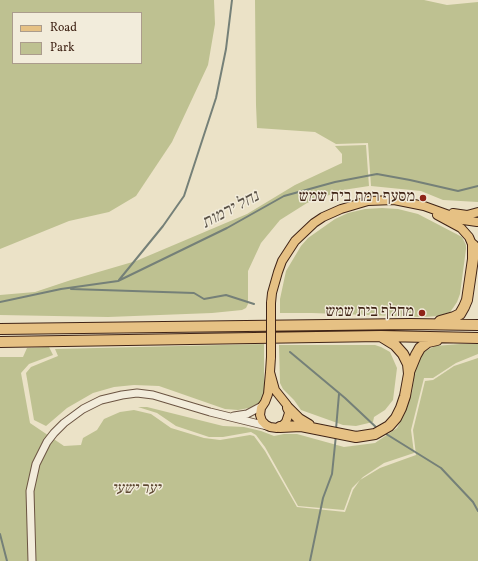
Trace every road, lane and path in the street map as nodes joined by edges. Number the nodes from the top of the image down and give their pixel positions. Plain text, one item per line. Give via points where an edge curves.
1 (412, 204) junction
2 (429, 208) junction
3 (478, 212) edge
4 (477, 221) edge
5 (473, 243) edge
6 (410, 324) junction
7 (478, 325) edge
8 (0, 329) edge
9 (381, 336) junction
10 (452, 337) junction
11 (478, 338) edge
12 (0, 342) edge
13 (270, 372) junction
14 (409, 374) junction
15 (263, 404) junction
16 (285, 405) junction
17 (228, 416) junction
18 (267, 426) junction
19 (280, 427) junction
20 (318, 430) junction
21 (32, 561) edge

1 - 2 main road
1 - 5 main road via 454,224 464,231
1 - 13 main road, bridge via 385,199 360,202 314,223 295,241 282,261 274,283 271,303
2 - 3 main road via 463,215
2 - 4 main road via 463,220
4 - 5 main road via 470,229
5 - 6 highway via 467,300 460,314 440,321
6 - 7 highway
6 - 8 highway
9 - 10 highway
9 - 12 highway
9 - 14 highway via 404,354
10 - 11 highway
10 - 14 highway via 423,345
13 - 15 main road via 268,394
13 - 16 main road via 275,390
14 - 20 highway via 401,408 396,418 382,430 356,437
15 - 16 main road via 273,399
15 - 17 street via 247,414
15 - 18 main road via 260,413
16 - 19 main road via 289,414 288,419
16 - 20 highway via 299,419
17 - 18 street
17 - 21 street via 153,394 137,393 101,400 74,415 54,433 36,464 30,491
18 - 19 main road
19 - 20 highway via 296,426

